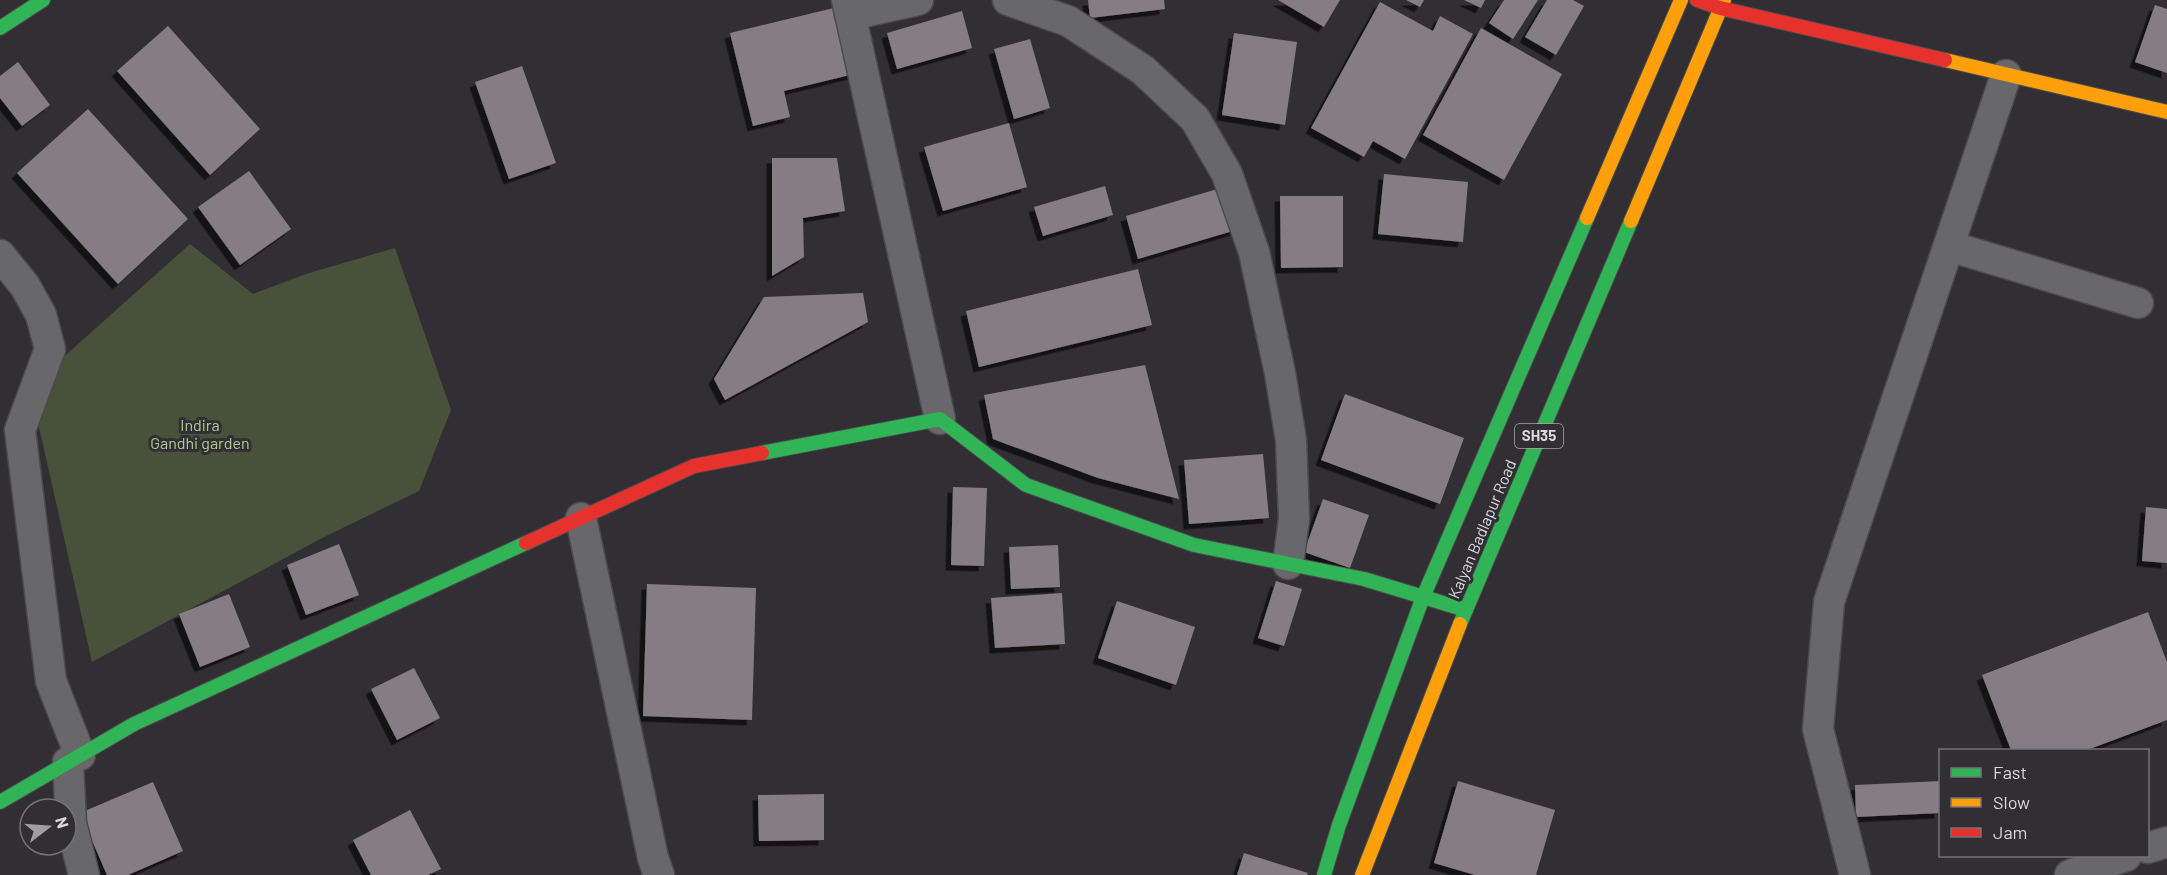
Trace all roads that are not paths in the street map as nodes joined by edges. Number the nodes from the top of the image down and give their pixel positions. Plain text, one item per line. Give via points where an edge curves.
1 (43, 0) edge
2 (918, 0) edge
3 (1008, 0) edge
4 (1681, 0) edge
5 (1697, 0) edge
6 (1722, 4) edge
7 (849, 8) edge
8 (0, 28) edge
9 (2006, 75) junction
10 (2167, 112) edge
11 (1949, 246) junction
12 (0, 255) edge
13 (2138, 303) dead end
14 (940, 419) junction
15 (581, 518) junction
16 (1288, 564) junction
17 (1423, 597) junction
18 (1466, 610) junction
19 (74, 759) junction
20 (0, 802) edge
21 (2167, 842) edge
22 (2149, 848) edge
23 (2120, 857) edge
24 (84, 875) edge
25 (659, 875) edge
26 (1324, 875) edge
27 (1362, 875) edge
28 (1855, 875) edge
29 (2070, 875) edge

1 - 8 street
2 - 7 street
3 - 16 street via 1068,21 1143,70 1195,119 1227,174 1254,252 1291,441 1294,519
4 - 17 street, Kalyan Badlapur Road / SH35
5 - 6 street
6 - 9 street
6 - 18 street, Kalyan Badlapur Road / SH35
7 - 14 street
9 - 10 street
9 - 11 street
11 - 13 street
11 - 28 street via 1829,602 1818,729
12 - 19 street via 25,286 41,315 50,348 20,430 51,681
14 - 15 street via 694,466
14 - 16 street via 1026,485 1194,544
15 - 19 street via 134,724
15 - 25 street
16 - 17 street via 1364,579
17 - 18 street
17 - 26 street, Kalyan Badlapur Road / SH35
18 - 27 street, Kalyan Badlapur Road / SH35
19 - 20 street
19 - 24 street via 71,823
21 - 22 street
23 - 29 street

